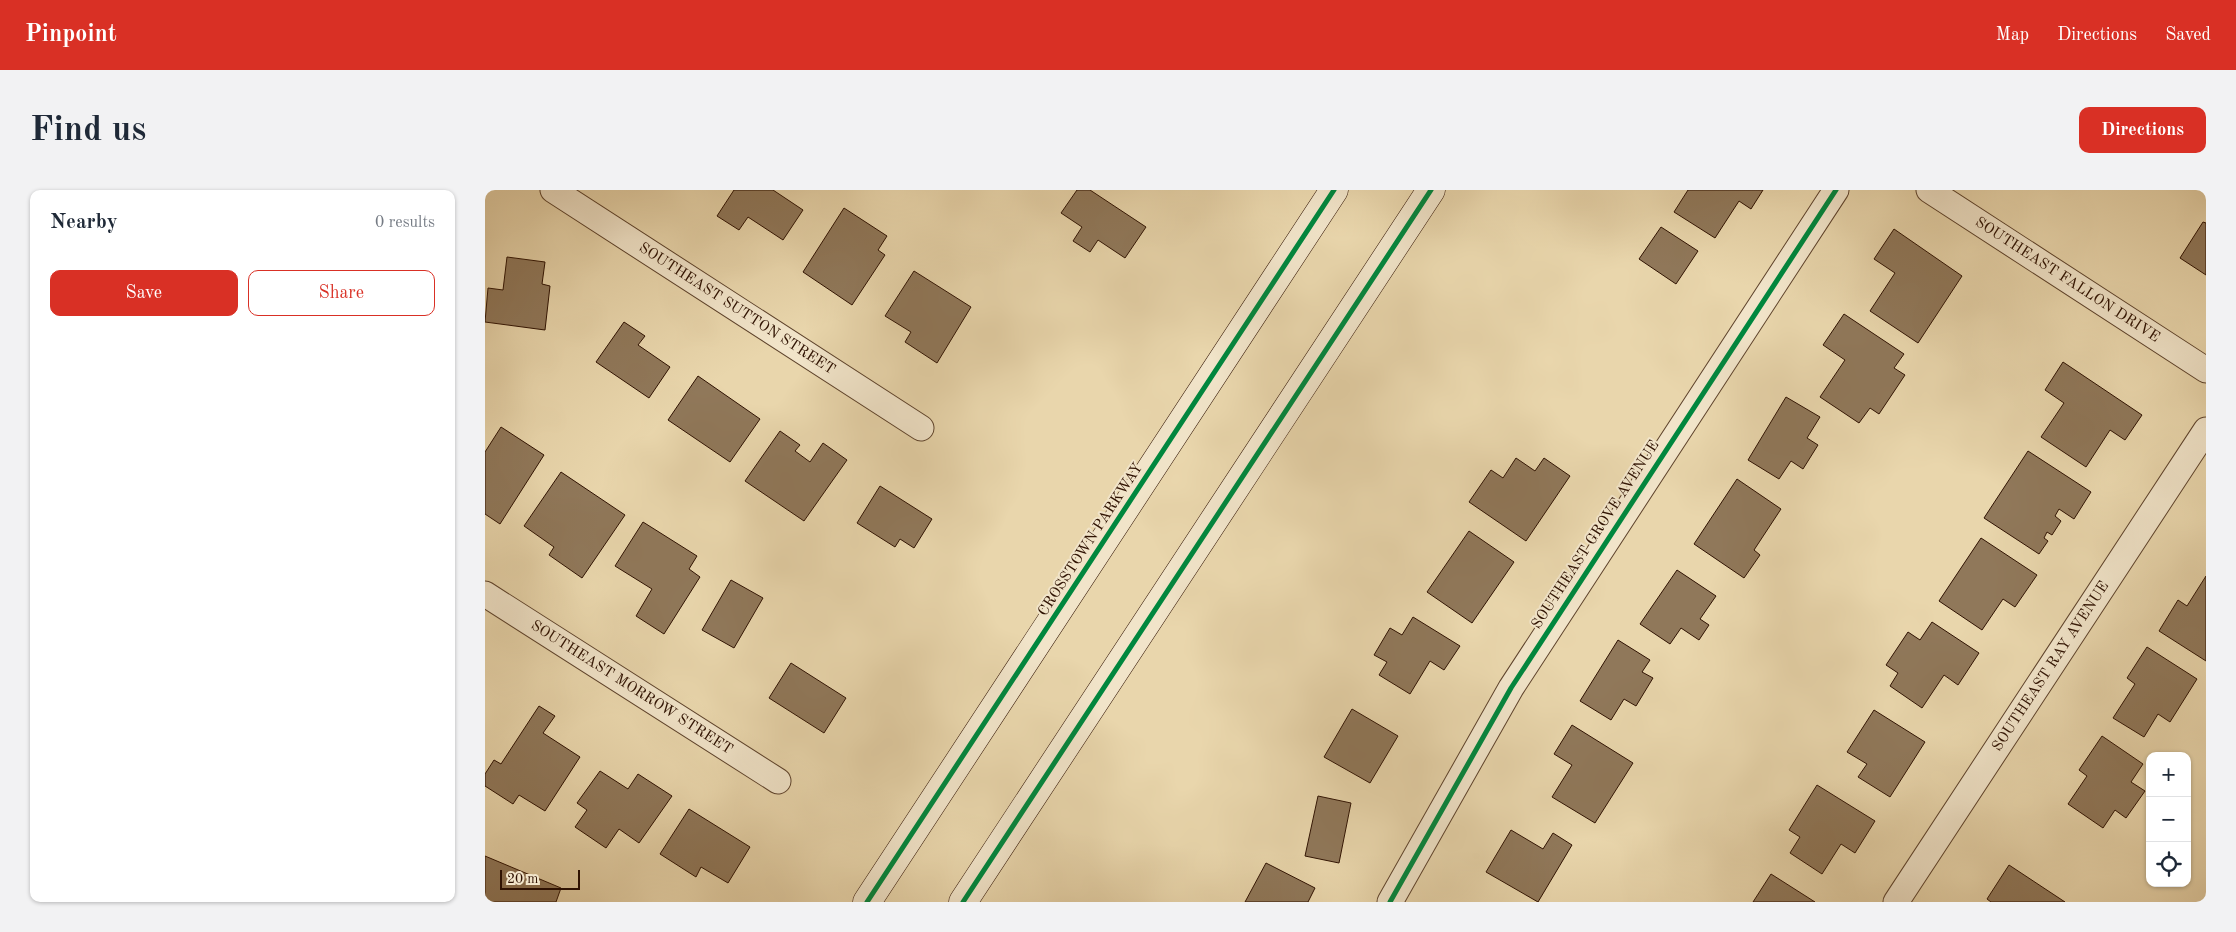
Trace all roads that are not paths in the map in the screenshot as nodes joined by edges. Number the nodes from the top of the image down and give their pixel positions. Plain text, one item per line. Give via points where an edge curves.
1 (553, 190) edge
2 (1335, 190) edge
3 (1431, 190) edge
4 (1836, 190) edge
5 (1929, 190) edge
6 (2206, 370) edge
7 (921, 428) dead end
8 (2206, 430) edge
9 (485, 594) edge
10 (778, 781) dead end
11 (867, 902) edge
12 (963, 902) edge
13 (1390, 902) edge
14 (1896, 902) edge

1 - 7 street, SOUTHEAST SUTTON STREET
2 - 11 main road, CROSSTOWN PARKWAY
3 - 12 main road
4 - 13 street, SOUTHEAST GROVE AVENUE via 1511,688
5 - 6 street, SOUTHEAST FALLON DRIVE
8 - 14 street, SOUTHEAST RAY AVENUE
9 - 10 street, SOUTHEAST MORROW STREET

